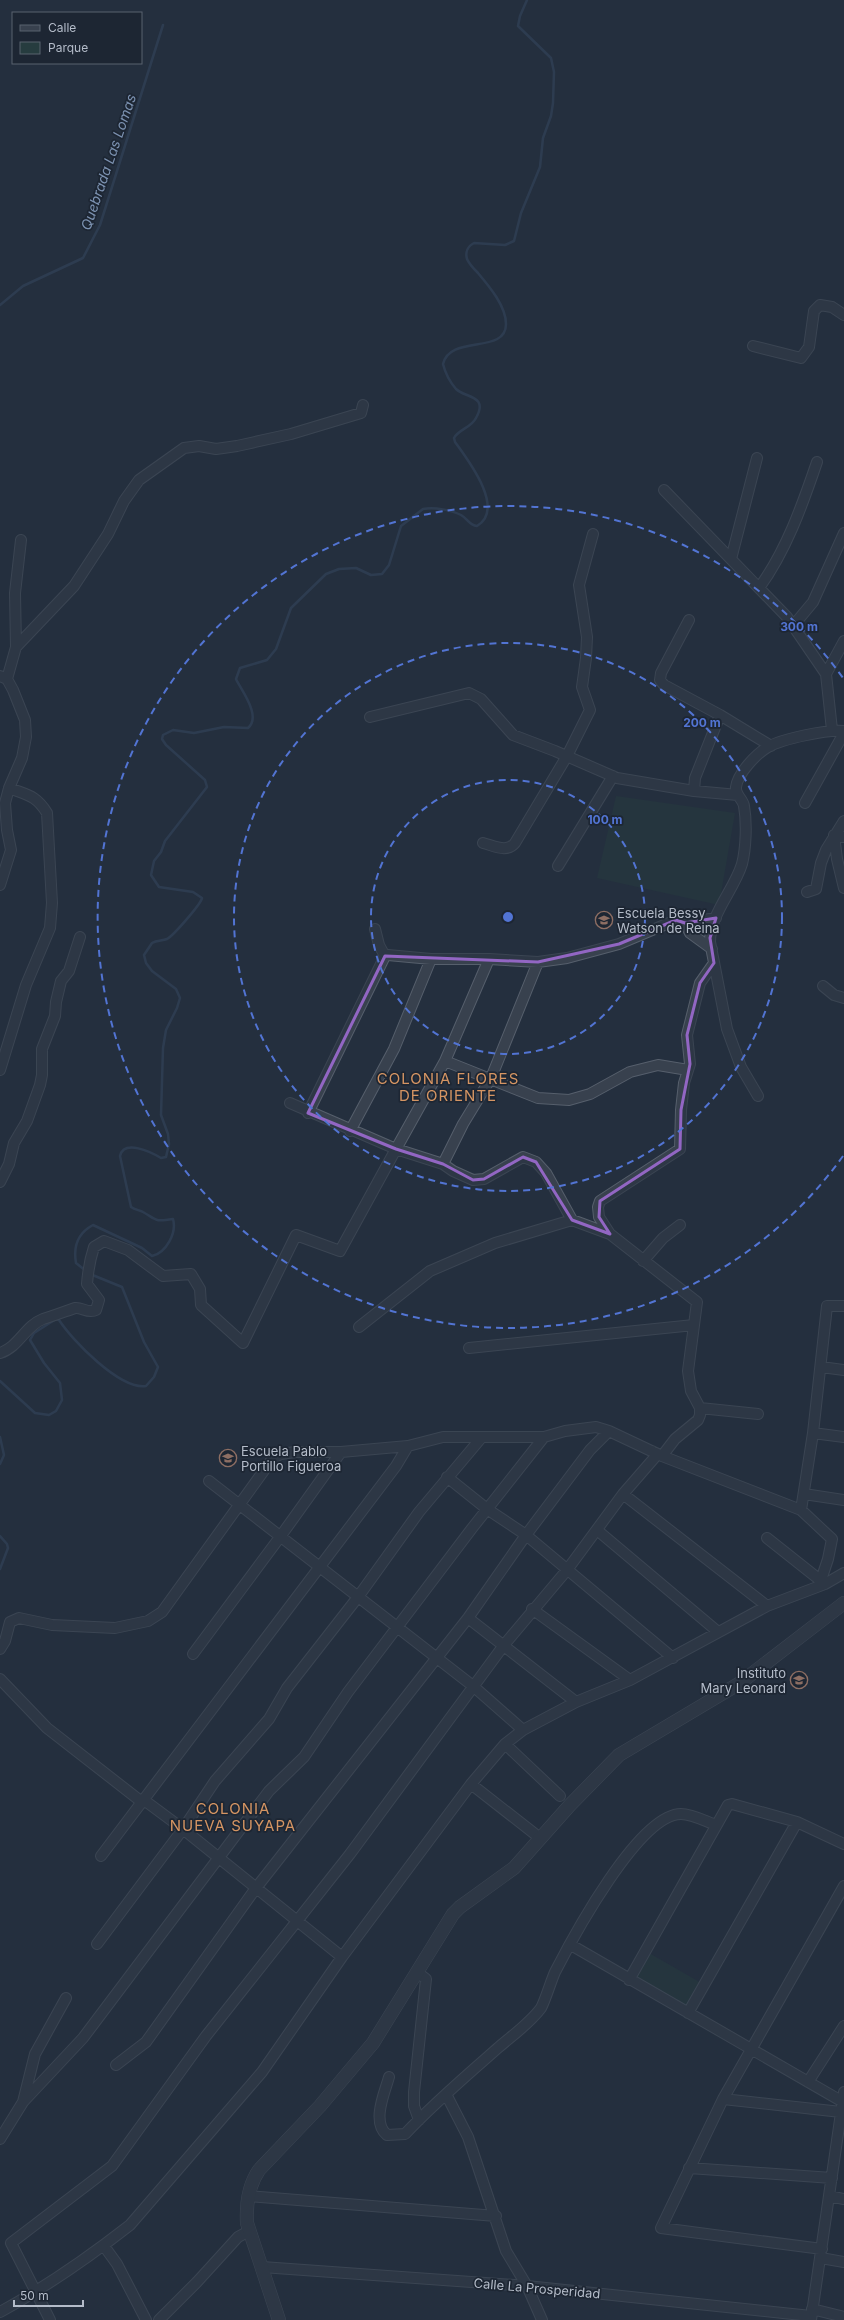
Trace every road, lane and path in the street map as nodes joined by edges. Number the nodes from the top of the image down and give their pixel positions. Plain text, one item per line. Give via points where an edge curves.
1 (844, 314) edge
2 (753, 346) dead end
3 (363, 405) dead end
4 (757, 458) dead end
5 (817, 462) dead end
6 (664, 490) dead end
7 (593, 534) dead end
8 (844, 534) edge
9 (21, 540) dead end
10 (731, 559) junction
11 (759, 588) junction
12 (689, 620) dead end
13 (793, 626) junction
14 (844, 641) edge
15 (16, 647) junction
16 (826, 674) junction
17 (4, 678) edge
18 (720, 715) junction
19 (370, 717) dead end
20 (832, 730) junction
21 (844, 732) edge
22 (771, 746) junction
23 (567, 756) junction
24 (613, 776) junction
25 (9, 788) junction
26 (694, 791) junction
27 (738, 795) junction
28 (805, 803) dead end
29 (844, 821) edge
30 (839, 836) edge
31 (0, 842) edge
32 (483, 843) dead end
33 (11, 850) junction
34 (558, 866) dead end
35 (0, 885) edge
36 (844, 888) edge
37 (807, 892) dead end
38 (716, 918) junction
39 (685, 923) junction
40 (375, 929) dead end
41 (80, 937) dead end
42 (712, 950) junction
43 (385, 956) junction
44 (431, 959) junction
45 (489, 959) junction
46 (538, 962) junction
47 (714, 963) junction
48 (823, 986) dead end
49 (844, 998) edge
50 (445, 1061) junction
51 (0, 1070) edge
52 (688, 1070) junction
53 (491, 1078) junction
54 (758, 1096) dead end
55 (290, 1103) dead end
56 (308, 1112) junction
57 (350, 1130) junction
58 (396, 1149) junction
59 (443, 1164) junction
60 (0, 1182) edge
61 (572, 1220) junction
62 (680, 1225) dead end
63 (610, 1234) junction
64 (643, 1261) junction
65 (844, 1306) edge
66 (694, 1325) junction
67 (359, 1327) dead end
68 (469, 1348) dead end
69 (0, 1353) edge
70 (821, 1367) junction
71 (844, 1370) edge
72 (700, 1408) junction
73 (758, 1414) dead end
74 (609, 1431) junction
75 (813, 1433) junction
76 (482, 1437) junction
77 (544, 1437) junction
78 (844, 1437) edge
79 (408, 1446) junction
80 (652, 1451) junction
81 (341, 1452) junction
82 (662, 1456) junction
83 (447, 1477) junction
84 (209, 1481) dead end
85 (623, 1494) junction
86 (804, 1494) junction
87 (844, 1500) edge
88 (239, 1506) junction
89 (487, 1509) junction
90 (801, 1510) junction
91 (597, 1530) junction
92 (526, 1535) junction
93 (280, 1537) junction
94 (767, 1538) dead end
95 (319, 1566) junction
96 (567, 1570) junction
97 (844, 1573) edge
98 (823, 1582) junction
99 (358, 1597) junction
100 (844, 1603) edge
101 (768, 1606) junction
102 (532, 1609) junction
103 (468, 1618) junction
104 (397, 1628) junction
105 (717, 1631) junction
106 (504, 1645) junction
107 (0, 1649) edge
108 (193, 1654) dead end
109 (435, 1658) junction
110 (673, 1658) junction
111 (0, 1679) edge
112 (630, 1680) junction
113 (473, 1686) junction
114 (576, 1702) junction
115 (523, 1730) junction
116 (505, 1744) junction
117 (471, 1784) junction
118 (560, 1796) dead end
119 (143, 1802) junction
120 (797, 1822) junction
121 (716, 1825) junction
122 (183, 1829) junction
123 (540, 1838) junction
124 (844, 1844) edge
125 (101, 1856) dead end
126 (220, 1858) junction
127 (844, 1886) edge
128 (256, 1888) junction
129 (297, 1922) junction
130 (97, 1944) dead end
131 (571, 1945) junction
132 (342, 1957) junction
133 (417, 1972) junction
134 (629, 1980) junction
135 (66, 1998) dead end
136 (688, 2013) junction
137 (844, 2026) edge
138 (750, 2050) junction
139 (116, 2065) dead end
140 (389, 2077) dead end
141 (808, 2082) junction
142 (446, 2094) junction
143 (723, 2100) junction
144 (23, 2102) junction
145 (843, 2102) edge
146 (419, 2120) junction
147 (0, 2139) edge
148 (839, 2160) edge
149 (689, 2168) junction
150 (832, 2178) junction
151 (248, 2196) junction
152 (829, 2196) junction
153 (844, 2199) edge
154 (496, 2216) junction
155 (249, 2231) junction
156 (104, 2246) junction
157 (821, 2254) junction
158 (844, 2262) edge
159 (262, 2267) junction
160 (527, 2286) junction
161 (36, 2292) junction
162 (0, 2312) edge
163 (812, 2315) edge
164 (844, 2317) edge
165 (50, 2320) edge
166 (146, 2320) edge
167 (159, 2320) edge
168 (279, 2320) edge
169 (542, 2320) edge

1 - 2 street via 832,307 820,305 814,311 809,347 802,358
3 - 15 street via 361,414 291,434 216,449 199,446 184,448 139,480 74,586
4 - 10 street
5 - 11 street via 801,509 774,568
6 - 10 street
7 - 23 street via 579,585 587,637 582,687 590,710
8 - 13 street via 813,602
9 - 15 street via 16,593
10 - 11 street
11 - 13 street
12 - 18 street via 661,673 660,680 664,685
13 - 16 street
14 - 16 street
15 - 17 street
16 - 20 street
17 - 25 street via 25,720 26,736 22,758
18 - 22 street
18 - 26 street via 695,778
19 - 23 street via 469,693 481,699 508,732
20 - 21 street
20 - 22 street
21 - 28 street
22 - 27 street via 763,750 741,776 736,786
23 - 24 street
23 - 32 street via 511,848
24 - 26 street
24 - 34 street
25 - 33 street via 5,804
25 - 51 street via 40,801 47,813 52,903 50,928 26,985
26 - 27 street
27 - 38 street via 744,806 746,839 743,856 737,875
29 - 30 street
30 - 36 street via 837,858
30 - 37 street via 821,862 816,889
31 - 33 street
33 - 35 street
38 - 39 street
38 - 42 street via 711,933
39 - 42 street via 690,934
39 - 46 street via 676,920 619,944 567,958
40 - 43 street
41 - 60 street via 69,971 61,981 55,1016 42,1049 40,1085
42 - 47 street
43 - 44 street
43 - 56 street
44 - 45 street
44 - 57 street via 394,1050
45 - 46 street
45 - 50 street
46 - 53 street
47 - 52 street via 700,983 687,1035 690,1064
47 - 54 street via 723,1012 734,1048 741,1067
48 - 49 street via 834,995
50 - 53 street
50 - 58 street
52 - 53 street via 658,1064 630,1072 590,1094 569,1100 538,1098
52 - 63 street via 681,1110 680,1149 600,1201 599,1217
53 - 59 street via 463,1124
55 - 56 street
56 - 57 street
57 - 58 street
58 - 59 street
58 - 69 street via 340,1250 296,1235 243,1343 201,1305 200,1289 191,1274 163,1276 128,1250 104,1240 94,1247 89,1263 90,1274 87,1284 99,1300 96,1310 90,1312 75,1308 42,1319 30,1327 12,1347
59 - 61 street via 473,1180 484,1179 523,1157 536,1162 546,1173
61 - 63 street
61 - 67 street via 495,1243 430,1271
62 - 64 street
63 - 64 street
64 - 66 street via 697,1302
65 - 70 street via 827,1305
66 - 68 street
66 - 72 street via 688,1371 691,1391
70 - 71 street
70 - 75 street
72 - 73 street
72 - 82 street via 698,1420 675,1439
74 - 77 street via 596,1427
74 - 80 street
74 - 92 street via 590,1450
75 - 78 street
75 - 86 street
76 - 77 street
76 - 79 street via 442,1437
76 - 83 street
77 - 89 street
79 - 81 street
79 - 95 street
80 - 82 street
80 - 85 street via 656,1456
81 - 88 street via 296,1452 273,1458
81 - 93 street
82 - 90 street
83 - 89 street
83 - 99 street
84 - 88 street
85 - 91 street
85 - 101 street
86 - 87 street
86 - 90 street
88 - 93 street
88 - 107 street via 162,1612 148,1621 115,1628 52,1625 16,1619 10,1622
89 - 92 street
89 - 104 street
90 - 98 street via 832,1539
91 - 96 street
91 - 105 street
92 - 96 street
92 - 103 street
93 - 95 street
93 - 108 street
94 - 98 street
95 - 99 street
95 - 119 street
96 - 102 street
96 - 110 street
97 - 98 street
98 - 101 street
99 - 104 street
99 - 122 street via 287,1688 269,1719 215,1781
100 - 123 street via 740,1683 619,1754
101 - 105 street
102 - 106 street
102 - 112 street
103 - 106 street
103 - 109 street
104 - 109 street
104 - 126 street via 348,1692 304,1757 269,1791
105 - 110 street
106 - 113 street
106 - 114 street
109 - 113 street
109 - 128 street
110 - 112 street
111 - 119 street via 47,1728
112 - 114 street
113 - 115 street
113 - 129 street
114 - 115 street
115 - 116 street
116 - 117 street
116 - 118 street
117 - 123 street
117 - 132 street
119 - 122 street
119 - 125 street
120 - 121 street via 732,1804 728,1805
120 - 124 street
120 - 136 street
121 - 131 street via 682,1814 664,1820 637,1842 616,1869
121 - 134 street
122 - 126 street
122 - 130 street
123 - 133 street via 509,1873 460,1907
126 - 128 street
126 - 144 street via 83,2038
127 - 138 street
128 - 129 street
128 - 139 street via 146,2042
129 - 132 street
129 - 161 street via 272,1950 230,2009 206,2036 112,2166 11,2243
131 - 134 street
131 - 142 street via 546,1991 542,2007
132 - 156 street via 262,2072 130,2225
133 - 146 street via 426,1979 414,2092 414,2106
133 - 151 street via 373,2043 320,2106 259,2170
134 - 136 street
135 - 144 street via 35,2054
136 - 138 street
137 - 141 street
138 - 141 street
138 - 143 street
140 - 146 street via 380,2110 380,2122 384,2131 390,2136 400,2135
141 - 145 street
142 - 146 street
142 - 154 street via 468,2137
143 - 145 street
143 - 149 street
144 - 147 street
145 - 148 street
148 - 150 street
149 - 150 street
149 - 157 street via 661,2228
150 - 152 street
151 - 154 street
151 - 155 street
152 - 153 street
152 - 157 street
154 - 160 street via 506,2252
155 - 159 street
155 - 167 street via 238,2237
156 - 161 street
156 - 166 street via 117,2264
157 - 158 street
157 - 163 street
159 - 160 street, Calle La Prosperidad
159 - 168 street
160 - 163 street, Calle La Prosperidad
160 - 169 street
161 - 162 street
161 - 165 street
163 - 164 street, Calle La Prosperidad

